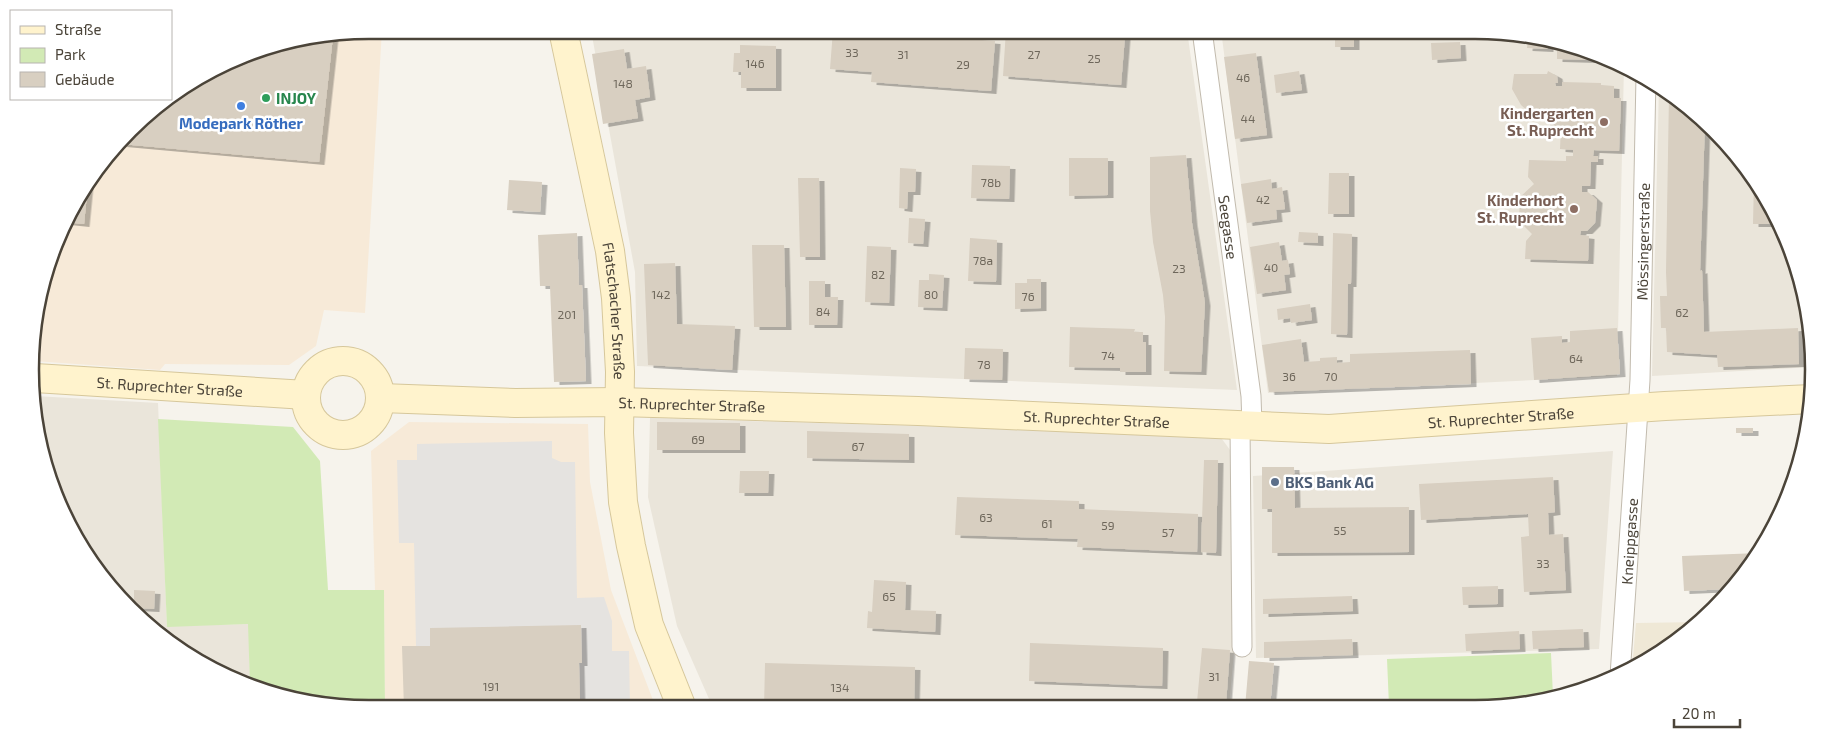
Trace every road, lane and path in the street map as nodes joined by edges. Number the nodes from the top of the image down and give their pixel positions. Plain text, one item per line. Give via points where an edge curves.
1 (565, 39) edge
2 (1203, 39) edge
3 (1646, 87) edge
4 (39, 378) edge
5 (306, 395) junction
6 (381, 398) junction
7 (1804, 399) edge
8 (619, 402) junction
9 (1638, 408) junction
10 (1246, 424) junction
11 (1242, 647) dead end
12 (1621, 666) edge
13 (679, 700) edge

1 - 8 street, Flatschacher Straße via 610,251 616,298
2 - 10 street, Seegasse via 1250,386
3 - 9 street, Mössingerstraße
4 - 5 street, St. Ruprechter Straße
5 - 6 street via 318,369 330,362 345,360 359,363 371,372
5 - 6 street via 307,410 314,422 326,432 344,436 369,426 378,413
6 - 8 street, St. Ruprechter Straße via 516,403
7 - 9 street, St. Ruprechter Straße
8 - 10 street, St. Ruprechter Straße
8 - 13 street, Flatschacher Straße via 623,502 630,546 649,625
9 - 10 street, St. Ruprechter Straße via 1329,429
9 - 12 street, Kneippgasse
10 - 11 street, Seegasse

